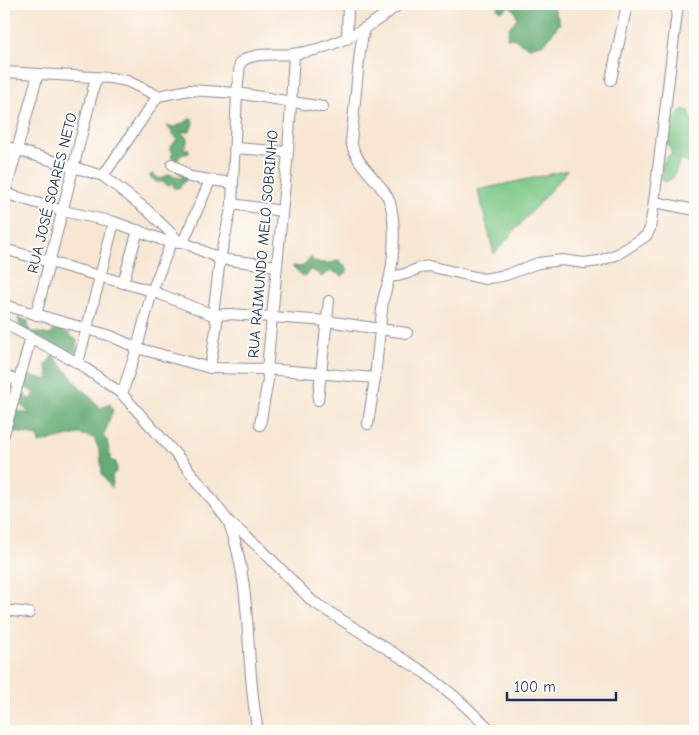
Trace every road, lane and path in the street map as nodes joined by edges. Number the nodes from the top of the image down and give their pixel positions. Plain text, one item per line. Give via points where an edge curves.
1 (348, 4) edge
2 (399, 4) edge
3 (627, 4) edge
4 (678, 4) edge
5 (364, 29) junction
6 (347, 39) junction
7 (294, 54) junction
8 (4, 72) edge
9 (38, 74) junction
10 (96, 78) junction
11 (611, 80) dead end
12 (237, 93) junction
13 (158, 96) junction
14 (290, 102) junction
15 (323, 107) dead end
16 (4, 146) edge
17 (235, 148) junction
18 (17, 150) junction
19 (288, 152) junction
20 (172, 164) dead end
21 (74, 167) junction
22 (103, 176) junction
23 (210, 181) junction
24 (232, 183) junction
25 (4, 194) edge
26 (654, 202) junction
27 (232, 204) junction
28 (695, 210) edge
29 (63, 211) junction
30 (282, 211) junction
31 (114, 222) junction
32 (138, 230) junction
33 (178, 242) junction
34 (4, 249) edge
35 (220, 259) junction
36 (51, 262) junction
37 (277, 266) junction
38 (390, 276) junction
39 (100, 278) junction
40 (123, 283) junction
41 (152, 291) junction
42 (329, 301) dead end
43 (4, 305) edge
44 (36, 315) junction
45 (213, 315) junction
46 (272, 318) junction
47 (327, 321) junction
48 (4, 323) edge
49 (86, 329) junction
50 (381, 329) junction
51 (407, 333) dead end
52 (31, 337) junction
53 (137, 348) junction
54 (78, 363) junction
55 (210, 368) junction
56 (267, 369) junction
57 (320, 374) junction
58 (4, 375) edge
59 (375, 378) junction
60 (18, 381) junction
61 (122, 394) junction
62 (318, 400) dead end
63 (368, 424) dead end
64 (260, 425) dead end
65 (4, 429) edge
66 (229, 522) junction
67 (4, 610) edge
68 (30, 613) dead end
69 (258, 731) edge
70 (492, 731) edge

1 - 6 street
2 - 5 street
3 - 11 street
4 - 26 street
5 - 6 street
5 - 38 street via 351,142 368,174 387,197 393,221 394,255
6 - 7 street
7 - 12 street via 242,60
7 - 14 street, RUA RAIMUNDO MELO SOBRINHO
8 - 9 street
9 - 10 street
9 - 18 street
10 - 13 street via 127,81
10 - 21 street, RUA JOSÉ SOARES NETO
12 - 13 street via 189,90
12 - 14 street
12 - 17 street
13 - 22 street
14 - 15 street
14 - 19 street, RUA RAIMUNDO MELO SOBRINHO
16 - 18 street
17 - 19 street
17 - 24 street
18 - 21 street
18 - 25 street
19 - 30 street, RUA RAIMUNDO MELO SOBRINHO
20 - 23 street via 190,177
21 - 22 street
21 - 29 street, RUA JOSÉ SOARES NETO
22 - 33 street via 147,210
23 - 24 street
23 - 33 street
24 - 27 street
25 - 29 street
26 - 28 street
26 - 38 street via 646,236 618,254 599,261 538,263 484,279 429,266
27 - 30 street
27 - 35 street
29 - 31 street
29 - 36 street, RUA JOSÉ SOARES NETO
30 - 37 street, RUA RAIMUNDO MELO SOBRINHO
31 - 32 street
31 - 39 street
32 - 33 street
32 - 40 street
33 - 35 street
33 - 41 street
34 - 36 street
35 - 37 street
35 - 45 street
36 - 39 street
36 - 44 street, RUA JOSÉ SOARES NETO
37 - 46 street, RUA RAIMUNDO MELO SOBRINHO
38 - 50 street
39 - 40 street
39 - 49 street
40 - 41 street
41 - 45 street
41 - 53 street
42 - 47 street
43 - 44 street
44 - 49 street
45 - 46 street
45 - 55 street via 217,323
46 - 47 street
46 - 56 street, RUA RAIMUNDO MELO SOBRINHO
47 - 50 street
47 - 57 street
48 - 52 street
49 - 53 street
49 - 54 street
50 - 51 street
50 - 59 street
52 - 54 street
52 - 60 street
53 - 55 street
53 - 61 street
54 - 61 street
55 - 56 street
56 - 57 street, RUA RAIMUNDO MELO SOBRINHO
56 - 64 street
57 - 59 street, RUA RAIMUNDO MELO SOBRINHO
57 - 62 street
58 - 60 street
59 - 63 street
60 - 65 street
61 - 66 street via 181,460
66 - 69 street via 235,538 248,622 252,704
66 - 70 street via 260,548 312,601 425,673
67 - 68 street

